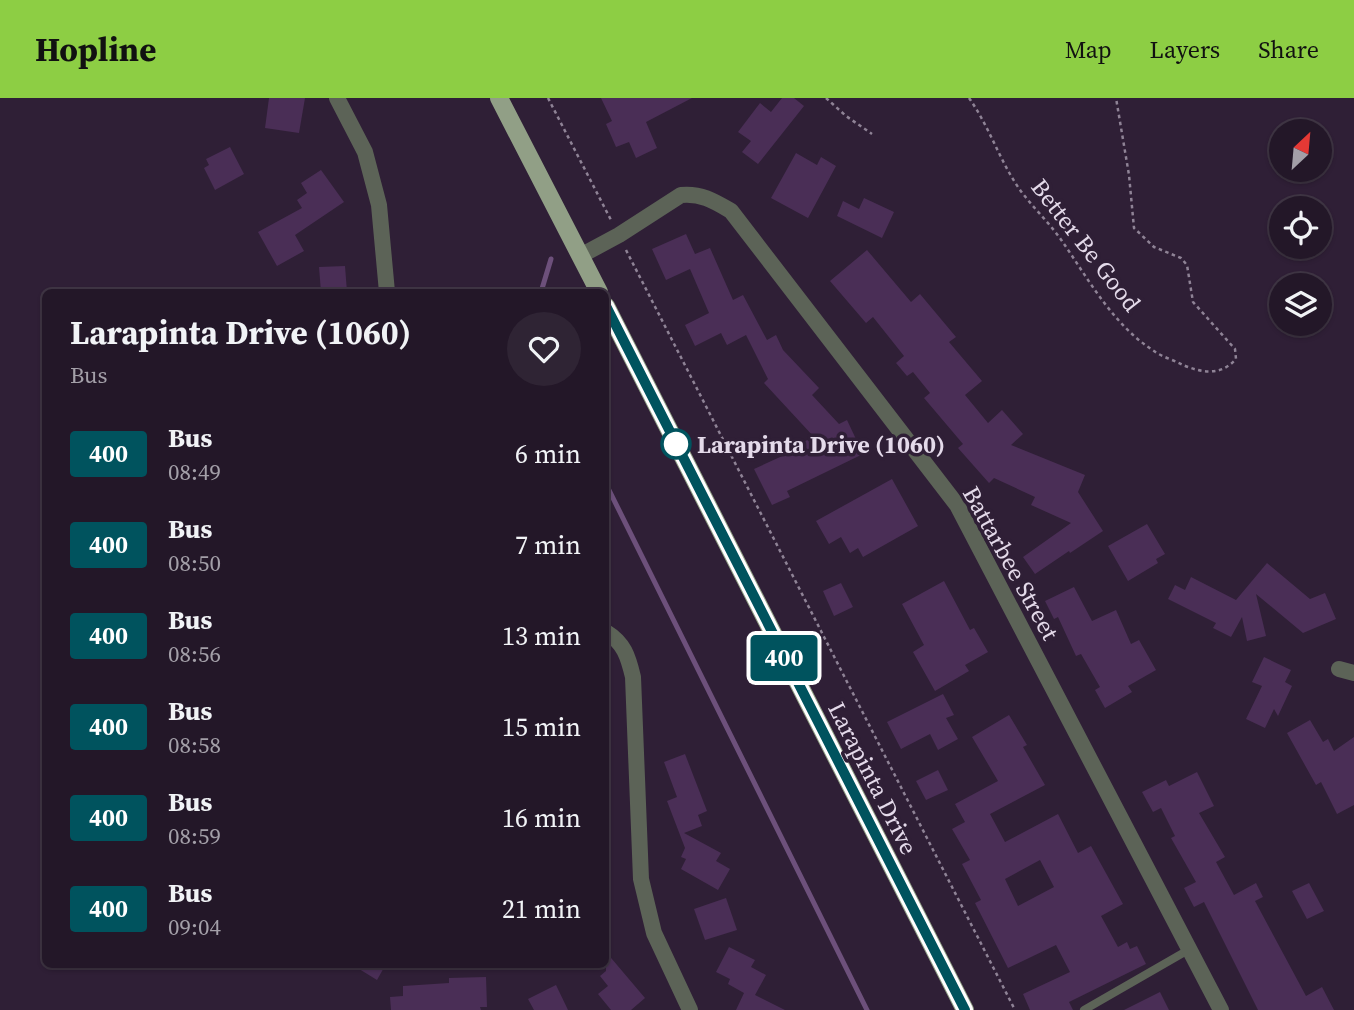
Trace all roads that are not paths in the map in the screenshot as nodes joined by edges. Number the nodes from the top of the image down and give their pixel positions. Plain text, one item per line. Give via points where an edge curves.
1 (337, 98) edge
2 (499, 98) edge
3 (580, 256) junction
4 (387, 289) edge
5 (596, 289) edge
6 (609, 312) edge
7 (609, 634) edge
8 (1190, 949) junction
9 (690, 1010) edge
10 (965, 1010) edge
11 (1084, 1010) edge
12 (1221, 1010) edge

1 - 4 street via 365,152 379,205
2 - 3 main road
3 - 5 main road
3 - 8 street, Battarbee Street via 681,195 711,199 731,211 957,505
6 - 10 main road, Larapinta Drive
7 - 9 street via 628,655 633,677 641,879 654,933
8 - 11 lane
8 - 12 street, Battarbee Street

